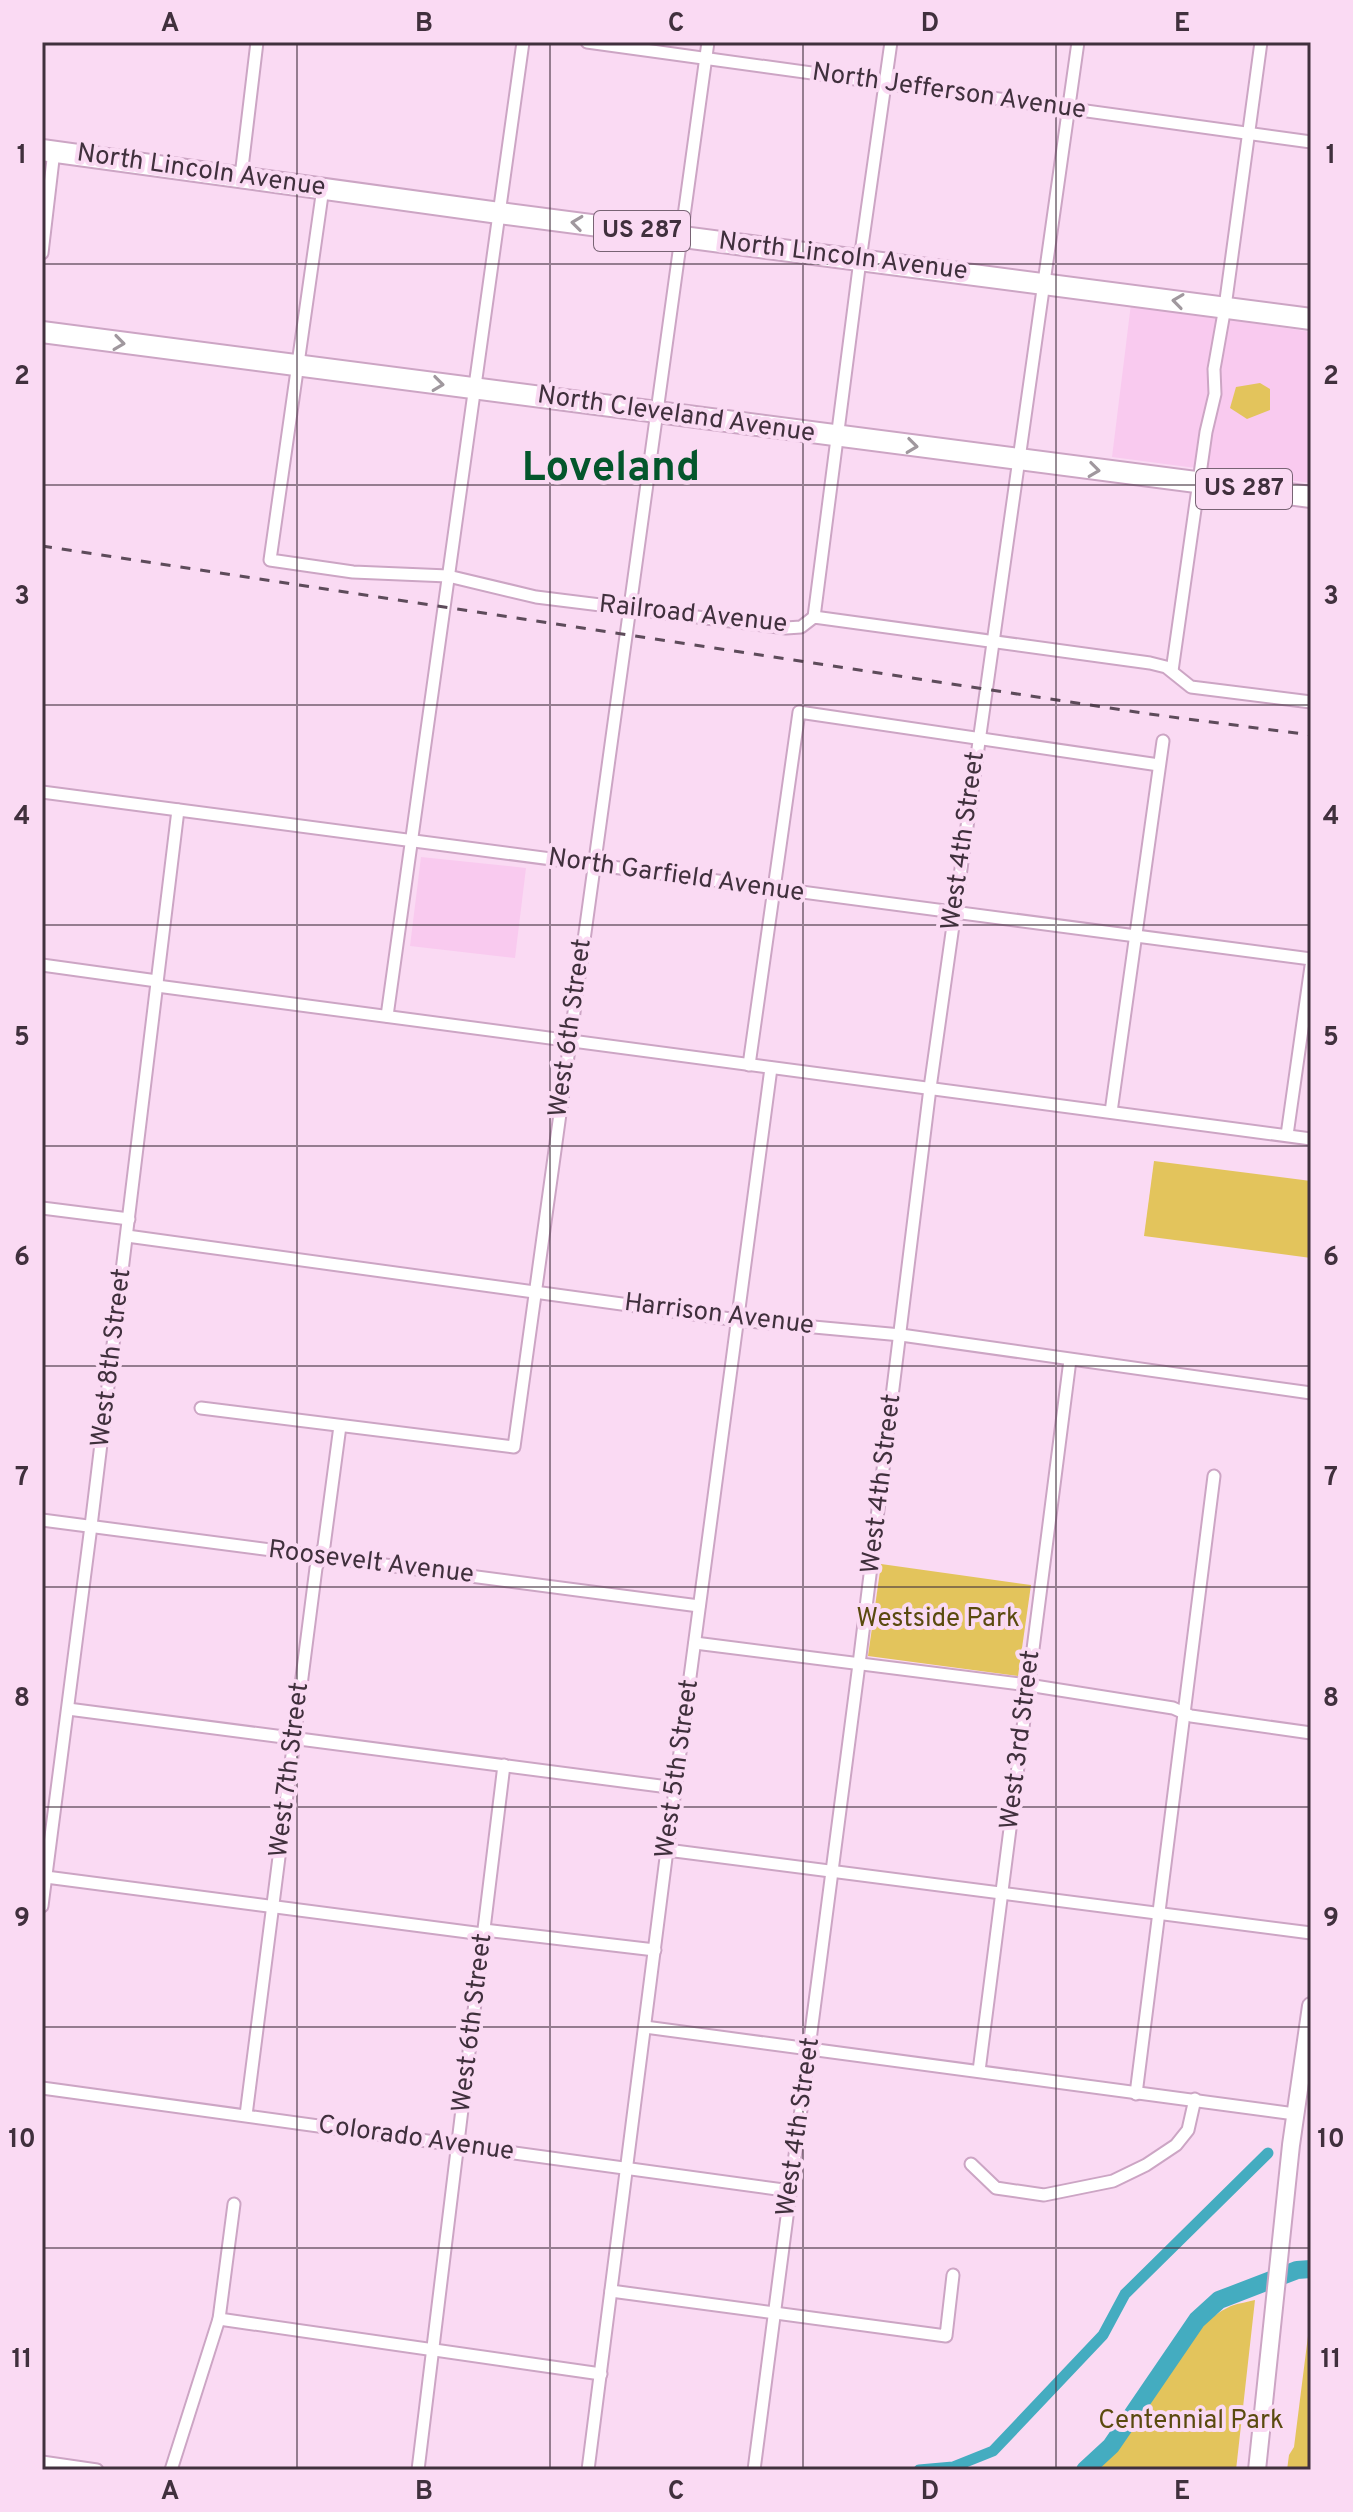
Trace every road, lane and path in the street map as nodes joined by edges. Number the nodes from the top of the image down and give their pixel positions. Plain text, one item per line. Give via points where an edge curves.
1 (257, 42) edge
2 (523, 42) edge
3 (587, 42) edge
4 (708, 42) edge
5 (891, 42) edge
6 (1078, 42) edge
7 (1261, 42) edge
8 (706, 58) junction
9 (885, 82) junction
10 (1068, 110) junction
11 (1249, 133) junction
12 (1311, 142) edge
13 (48, 150) edge
14 (241, 176) junction
15 (323, 188) junction
16 (499, 213) junction
17 (681, 236) junction
18 (42, 253) edge
19 (860, 260) junction
20 (1044, 283) junction
21 (1225, 307) junction
22 (1311, 319) edge
23 (42, 332) edge
24 (298, 366) junction
25 (475, 388) junction
26 (656, 412) junction
27 (838, 437) junction
28 (1017, 460) junction
29 (1199, 483) junction
30 (1311, 497) edge
31 (448, 576) junction
32 (628, 609) junction
33 (814, 617) junction
34 (992, 641) junction
35 (1172, 671) junction
36 (1311, 702) edge
37 (979, 740) junction
38 (1163, 741) dead end
39 (1159, 765) junction
40 (42, 792) edge
41 (178, 810) junction
42 (411, 841) junction
43 (593, 865) junction
44 (773, 888) junction
45 (954, 912) junction
46 (1135, 936) junction
47 (1311, 959) edge
48 (42, 965) edge
49 (1311, 966) edge
50 (157, 983) junction
51 (387, 1016) junction
52 (568, 1040) junction
53 (749, 1065) junction
54 (771, 1068) junction
55 (930, 1088) junction
56 (1111, 1112) junction
57 (1287, 1135) junction
58 (1311, 1139) edge
59 (42, 1208) edge
60 (129, 1219) junction
61 (127, 1236) junction
62 (537, 1291) junction
63 (738, 1320) junction
64 (901, 1335) junction
65 (1070, 1360) junction
66 (1311, 1393) edge
67 (201, 1408) dead end
68 (340, 1426) junction
69 (1214, 1476) dead end
70 (42, 1520) edge
71 (91, 1526) junction
72 (321, 1557) junction
73 (699, 1606) junction
74 (695, 1643) junction
75 (859, 1664) junction
76 (1028, 1685) junction
77 (68, 1709) junction
78 (1184, 1713) junction
79 (1311, 1733) edge
80 (295, 1739) junction
81 (504, 1765) junction
82 (676, 1788) junction
83 (667, 1850) junction
84 (833, 1871) junction
85 (46, 1877) junction
86 (1001, 1892) junction
87 (42, 1906) edge
88 (272, 1907) junction
89 (1159, 1913) junction
90 (483, 1932) junction
91 (1311, 1933) edge
92 (655, 1950) junction
93 (1311, 2006) edge
94 (645, 2027) junction
95 (809, 2049) junction
96 (979, 2071) junction
97 (42, 2088) edge
98 (1136, 2094) junction
99 (1195, 2099) junction
100 (1295, 2114) junction
101 (246, 2115) junction
102 (459, 2145) junction
103 (971, 2164) dead end
104 (626, 2169) junction
105 (791, 2191) junction
106 (234, 2204) dead end
107 (953, 2275) dead end
108 (611, 2291) junction
109 (774, 2313) junction
110 (219, 2319) junction
111 (432, 2349) junction
112 (601, 2374) junction
113 (42, 2462) edge
114 (97, 2470) edge
115 (171, 2470) edge
116 (418, 2470) edge
117 (588, 2470) edge
118 (754, 2470) edge
119 (1257, 2470) edge

1 - 14 street
2 - 16 street
3 - 8 street, North Jefferson Avenue
4 - 8 street, West 6th Street
5 - 9 street
6 - 10 street, West 4th Street
7 - 11 street
8 - 9 street, North Jefferson Avenue
8 - 17 street, West 6th Street
9 - 10 street, North Jefferson Avenue
9 - 19 street
10 - 11 street, North Jefferson Avenue
10 - 20 street, West 4th Street
11 - 12 street, North Jefferson Avenue
11 - 21 street
13 - 14 highway, North Lincoln Avenue / US 287
13 - 18 street
14 - 15 highway, North Lincoln Avenue / US 287
15 - 16 highway, North Lincoln Avenue / US 287
15 - 24 street
17 -> 16 highway, North Lincoln Avenue / US 287
16 - 25 street
17 - 19 highway, North Lincoln Avenue / US 287
17 - 26 street, West 6th Street
19 - 20 highway, North Lincoln Avenue / US 287
19 - 27 street
21 -> 20 highway, North Lincoln Avenue / US 287
20 - 28 street, West 4th Street
21 - 22 highway, North Lincoln Avenue / US 287
21 - 29 street
23 -> 24 highway, North Cleveland Avenue / US 287
24 -> 25 highway, North Cleveland Avenue / US 287
24 - 31 street, Railroad Avenue via 270,560 353,572
25 - 26 highway, North Cleveland Avenue / US 287
25 - 31 street
26 - 27 highway, North Cleveland Avenue / US 287
26 - 32 street, West 6th Street
27 -> 28 highway, North Cleveland Avenue / US 287
27 - 33 street
28 -> 29 highway, North Cleveland Avenue / US 287
28 - 34 street, West 4th Street
29 - 30 highway, North Cleveland Avenue / US 287
29 - 35 street
31 - 32 street, Railroad Avenue via 536,597
31 - 42 street
32 - 33 street, Railroad Avenue via 795,629
32 - 43 street, West 6th Street
33 - 34 street, Railroad Avenue
34 - 35 street, Railroad Avenue via 1158,664
34 - 37 street, West 4th Street
35 - 36 street, Railroad Avenue via 1199,689
37 - 39 street
37 - 44 street via 799,712
37 - 45 street, West 4th Street
38 - 39 street
39 - 46 street
40 - 41 street, North Garfield Avenue
41 - 42 street, North Garfield Avenue
41 - 50 street, West 8th Street
42 - 43 street, North Garfield Avenue
42 - 51 street
43 - 44 street, North Garfield Avenue
43 - 52 street, West 6th Street
44 - 45 street, North Garfield Avenue
44 - 53 street
45 - 46 street, North Garfield Avenue
45 - 55 street, West 4th Street
46 - 47 street, North Garfield Avenue
46 - 56 street
48 - 50 street
49 - 57 street
50 - 51 street
50 - 60 street, West 8th Street
51 - 52 street
52 - 53 street
52 - 62 street, West 6th Street
53 - 54 street
54 - 55 street
54 - 63 street, West 5th Street
55 - 56 street
55 - 64 street, West 4th Street
56 - 57 street
57 - 58 street
59 - 60 street
60 - 61 street, West 8th Street
61 - 62 street, Harrison Avenue
61 - 71 street, West 8th Street
62 - 63 street, Harrison Avenue
62 - 68 street, West 6th Street via 514,1447
63 - 64 street, Harrison Avenue
63 - 73 street, West 5th Street
64 - 65 street, Harrison Avenue
64 - 75 street, West 4th Street
65 - 66 street, Harrison Avenue
65 - 76 street, West 3rd Street
67 - 68 street
68 - 72 street, West 7th Street
69 - 78 street
70 - 71 street, Roosevelt Avenue
71 - 72 street, Roosevelt Avenue
71 - 77 street, West 8th Street
72 - 73 street, Roosevelt Avenue
72 - 80 street, West 7th Street
73 - 74 street, West 5th Street
74 - 75 street
74 - 82 street, West 5th Street
75 - 76 street
75 - 84 street, West 4th Street
76 - 78 street
76 - 86 street, West 3rd Street
77 - 80 street
77 - 85 street, West 8th Street
78 - 79 street
78 - 89 street
80 - 81 street
80 - 88 street, West 7th Street
81 - 82 street
81 - 90 street, West 6th Street
82 - 83 street, West 5th Street
83 - 84 street
83 - 92 street, West 5th Street
84 - 86 street
84 - 95 street, West 4th Street
85 - 87 street, West 8th Street
85 - 88 street
86 - 89 street
86 - 96 street, West 3rd Street
88 - 90 street
88 - 101 street, West 7th Street
89 - 91 street
89 - 98 street
90 - 92 street
90 - 102 street, West 6th Street
92 - 94 street, West 5th Street
93 - 100 main road
94 - 95 street
94 - 104 street, West 5th Street
95 - 96 street
95 - 105 street, West 4th Street
96 - 98 street
97 - 101 street, Colorado Avenue
98 - 99 street
99 - 100 street
99 - 103 street via 1188,2130 1176,2145 1113,2181 1044,2195 996,2188
100 - 119 main road
101 - 102 street, Colorado Avenue
102 - 104 street, Colorado Avenue
102 - 111 street, West 6th Street
104 - 105 street, Colorado Avenue
104 - 108 street, West 5th Street
105 - 109 street, West 4th Street
106 - 110 street
107 - 109 street via 946,2336
108 - 109 street
108 - 112 street, West 5th Street
109 - 118 street, West 4th Street
110 - 111 street
110 - 115 street
111 - 112 street
111 - 116 street, West 6th Street
112 - 117 street, West 5th Street
113 - 114 street

